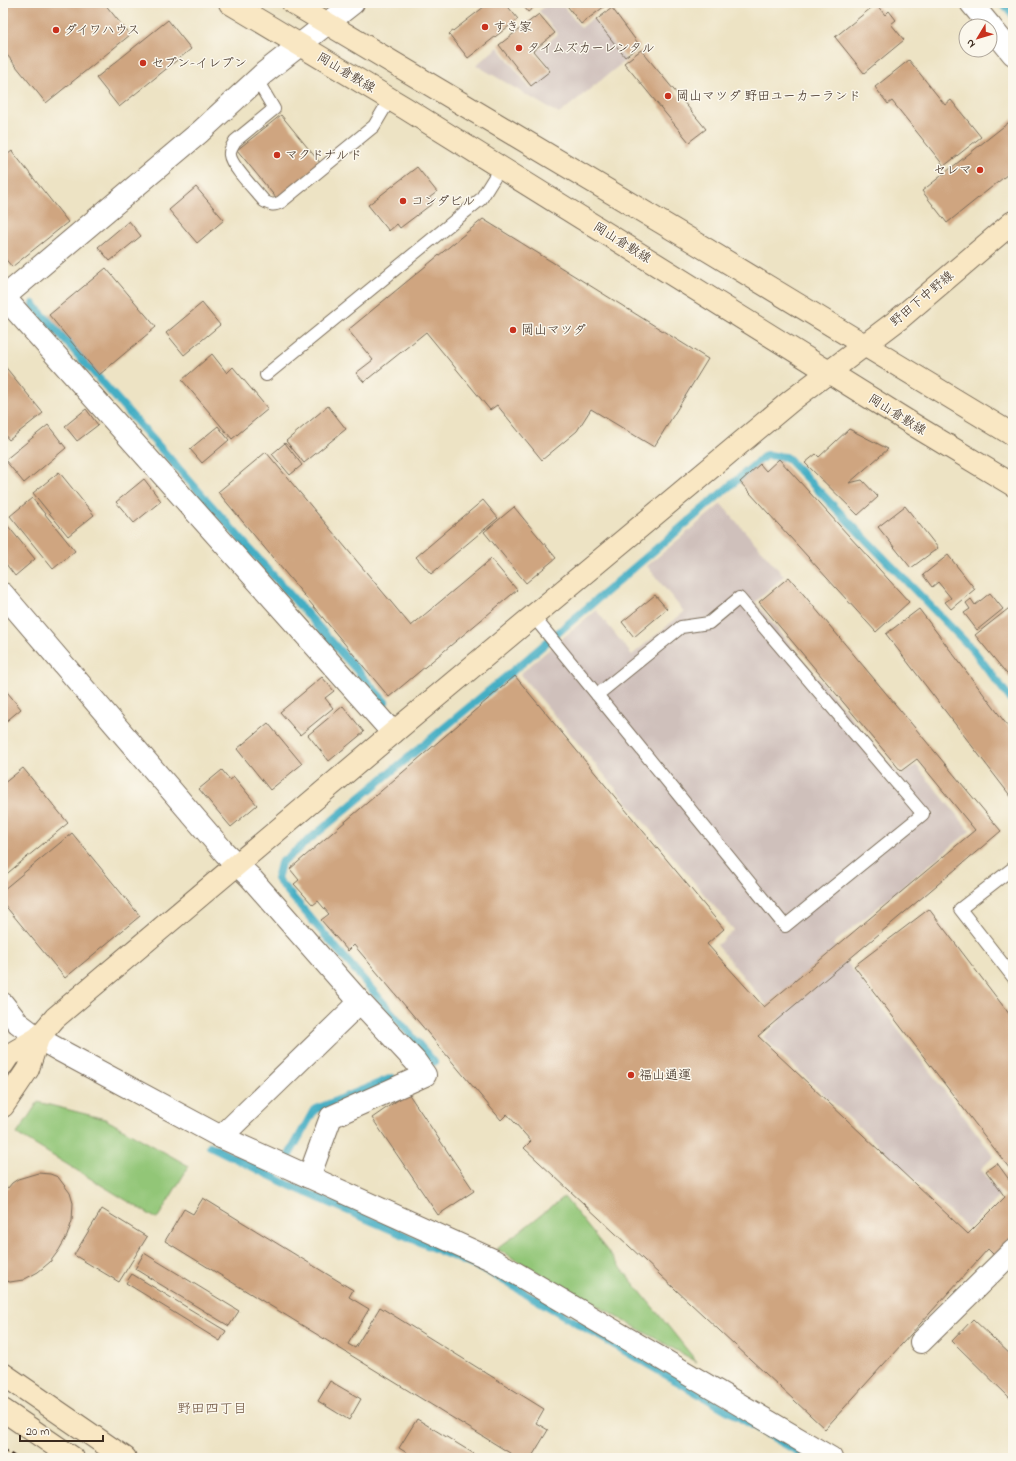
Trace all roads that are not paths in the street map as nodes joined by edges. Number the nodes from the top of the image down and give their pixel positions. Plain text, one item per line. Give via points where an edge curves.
1 (230, 3) edge
2 (293, 3) edge
3 (353, 3) edge
4 (971, 3) edge
5 (983, 18) edge
6 (327, 24) junction
7 (998, 36) edge
8 (300, 45) junction
9 (1013, 54) edge
10 (257, 80) junction
11 (390, 99) junction
12 (501, 167) junction
13 (1013, 222) edge
14 (3, 297) edge
15 (864, 346) junction
16 (829, 373) junction
17 (266, 375) dead end
18 (1013, 435) edge
19 (1013, 485) edge
20 (3, 594) edge
21 (540, 624) junction
22 (597, 695) junction
23 (393, 733) junction
24 (237, 865) junction
25 (1013, 868) edge
26 (1008, 961) edge
27 (1013, 977) edge
28 (360, 1002) junction
29 (3, 1004) edge
30 (38, 1038) junction
31 (3, 1064) edge
32 (3, 1106) edge
33 (221, 1137) junction
34 (309, 1177) junction
35 (1013, 1251) edge
36 (921, 1342) dead end
37 (3, 1374) edge
38 (3, 1410) edge
39 (73, 1458) edge
40 (125, 1458) edge
41 (831, 1458) edge

1 - 8 main road, 岡山倉敷線
2 - 6 main road
3 - 6 street
4 - 5 street
6 - 8 street
6 - 15 main road
7 - 9 street
8 - 10 street
8 - 11 main road, 岡山倉敷線
10 - 11 lane via 274,109 235,141 230,155 233,163 264,201 276,205 374,126
10 - 14 street via 200,132
11 - 12 main road, 岡山倉敷線
12 - 16 main road, 岡山倉敷線
12 - 17 lane via 481,199
13 - 15 main road, 野田下中野線
14 - 23 street
15 - 16 main road, 野田下中野線
15 - 18 main road
16 - 19 main road, 岡山倉敷線
16 - 21 main road, 野田下中野線 via 792,400
20 - 24 street
21 - 22 lane
21 - 23 main road, 野田下中野線
22 - 22 lane via 785,926 923,814 738,598 709,623 680,627
23 - 24 main road, 野田下中野線
24 - 28 street
24 - 30 main road, 野田下中野線 via 55,1018
25 - 26 lane via 960,909
26 - 27 lane
28 - 33 street
28 - 34 street via 425,1075 331,1117
29 - 30 street via 18,1023
30 - 31 main road via 10,1055
30 - 32 main road via 28,1069
30 - 33 street
33 - 34 street
34 - 41 street via 493,1260
35 - 36 street
37 - 40 main road
38 - 39 main road

